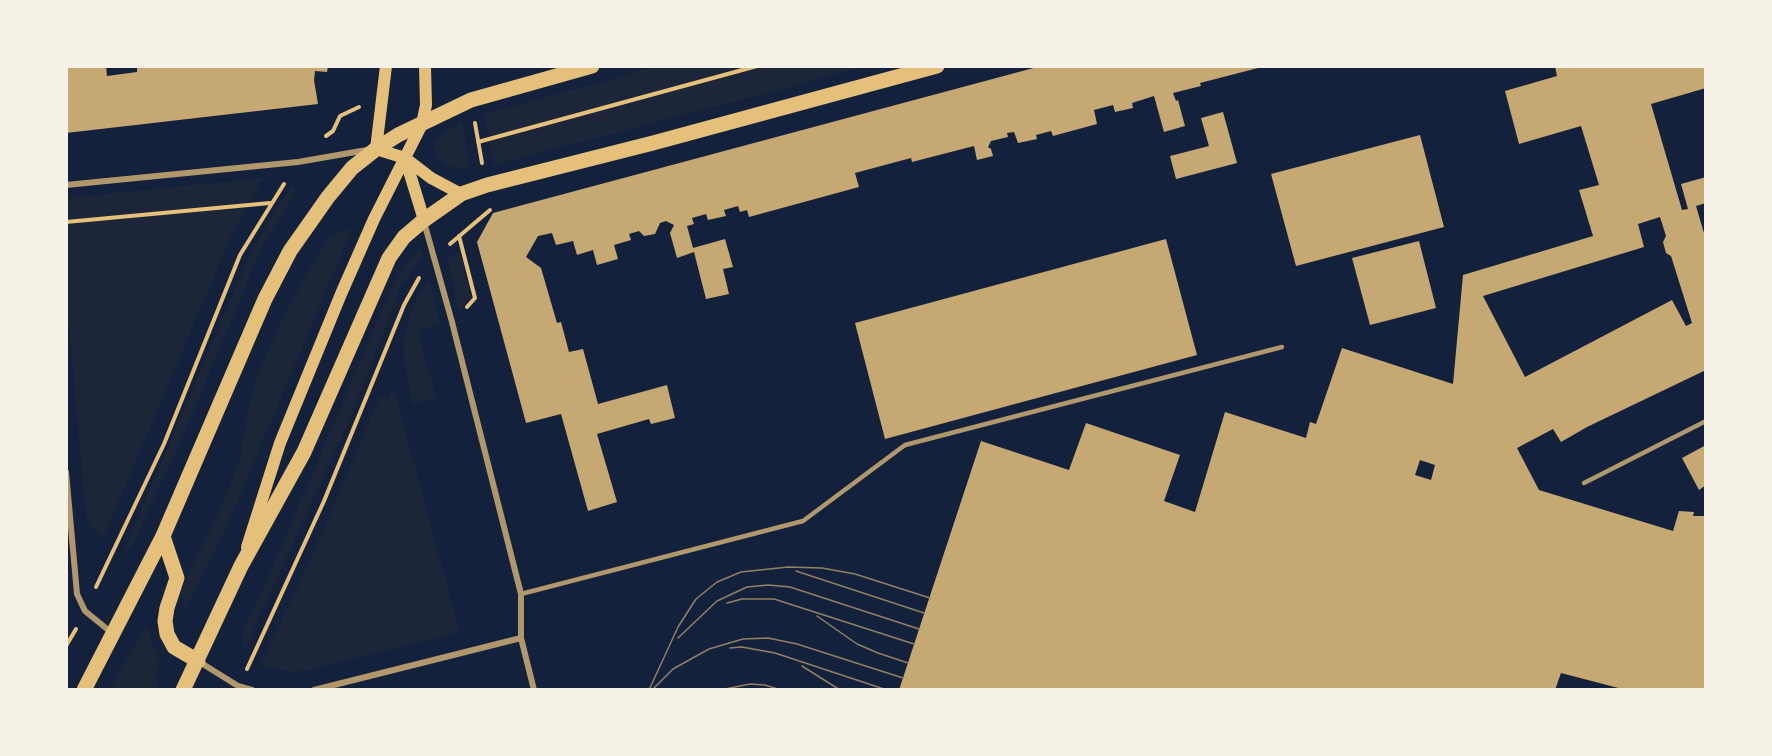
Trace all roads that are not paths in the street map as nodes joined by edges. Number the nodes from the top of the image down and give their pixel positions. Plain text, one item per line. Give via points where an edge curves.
1 (386, 66) edge
2 (425, 66) edge
3 (592, 66) edge
4 (937, 66) edge
5 (422, 124) junction
6 (376, 149) junction
7 (405, 158) junction
8 (66, 185) edge
9 (461, 194) junction
10 (424, 220) junction
11 (1282, 347) dead end
12 (1706, 421) edge
13 (66, 472) edge
14 (1584, 483) dead end
15 (163, 536) junction
16 (241, 566) junction
17 (521, 594) junction
18 (114, 634) junction
19 (521, 638) junction
20 (198, 661) junction
21 (84, 690) edge
22 (183, 690) edge
23 (196, 690) edge
24 (252, 690) edge
25 (315, 690) edge
26 (534, 690) edge

1 - 6 main road
2 - 5 main road via 426,105
3 - 5 main road via 471,100
4 - 9 main road
5 - 6 main road
5 - 7 main road
6 - 7 main road
6 - 8 street via 298,162
6 - 15 main road via 352,168 290,251 265,299
7 - 9 main road
7 - 10 main road
7 - 16 main road via 364,241 280,443
9 - 10 main road
10 - 16 main road via 404,237 389,258 304,452
10 - 17 street
11 - 17 lane via 905,445 803,521
12 - 14 lane
13 - 18 street via 77,594 85,611
15 - 18 main road
15 - 20 main road via 177,578 167,608 166,634 174,647
16 - 20 main road
17 - 19 street
18 - 21 main road
19 - 25 street
19 - 26 street
20 - 22 main road
20 - 23 main road
20 - 24 street via 238,686

